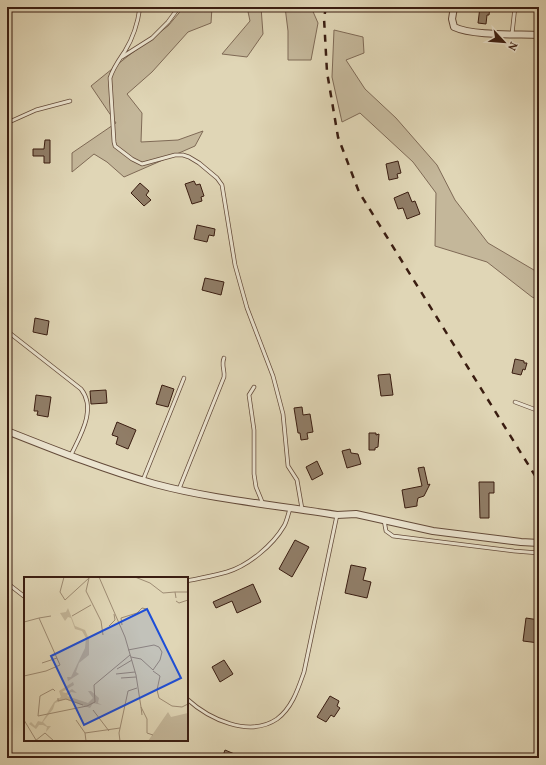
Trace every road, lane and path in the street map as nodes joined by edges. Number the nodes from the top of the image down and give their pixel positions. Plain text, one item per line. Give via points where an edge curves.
1 (140, 7) edge
2 (179, 7) edge
3 (454, 7) edge
4 (515, 7) edge
5 (512, 34) junction
6 (539, 35) edge
7 (120, 58) junction
8 (70, 100) dead end
9 (7, 123) edge
10 (7, 331) edge
11 (224, 358) dead end
12 (184, 378) dead end
13 (254, 387) dead end
14 (515, 402) dead end
15 (539, 411) edge
16 (7, 431) edge
17 (71, 455) junction
18 (143, 480) junction
19 (179, 489) junction
20 (263, 504) junction
21 (290, 508) junction
22 (302, 509) junction
23 (337, 515) junction
24 (384, 520) junction
25 (539, 543) edge
26 (539, 553) edge
27 (188, 581) edge
28 (7, 583) edge
29 (24, 596) edge
30 (188, 700) edge

1 - 7 lane via 138,22
2 - 7 lane via 152,38
3 - 5 street via 454,27 461,30
4 - 5 lane
5 - 6 street
7 - 22 lane via 110,78 113,139 116,146 142,164 175,155 189,157 222,184 235,265 247,308 273,376 283,414 288,466 297,480
8 - 9 lane via 36,110
10 - 17 lane via 85,394 88,411
11 - 19 lane via 224,377
12 - 18 lane
13 - 20 lane via 249,395 253,421 254,474
14 - 15 lane
16 - 17 street
17 - 18 street
18 - 19 street
19 - 20 street via 228,500
20 - 21 street
21 - 22 street
21 - 27 lane via 282,530 241,567
22 - 23 street
23 - 24 street via 356,514
23 - 30 lane via 304,672 296,695 284,712 266,724 249,727 222,721 206,714
24 - 25 street via 432,531
24 - 26 lane via 386,531 393,536
28 - 29 lane

